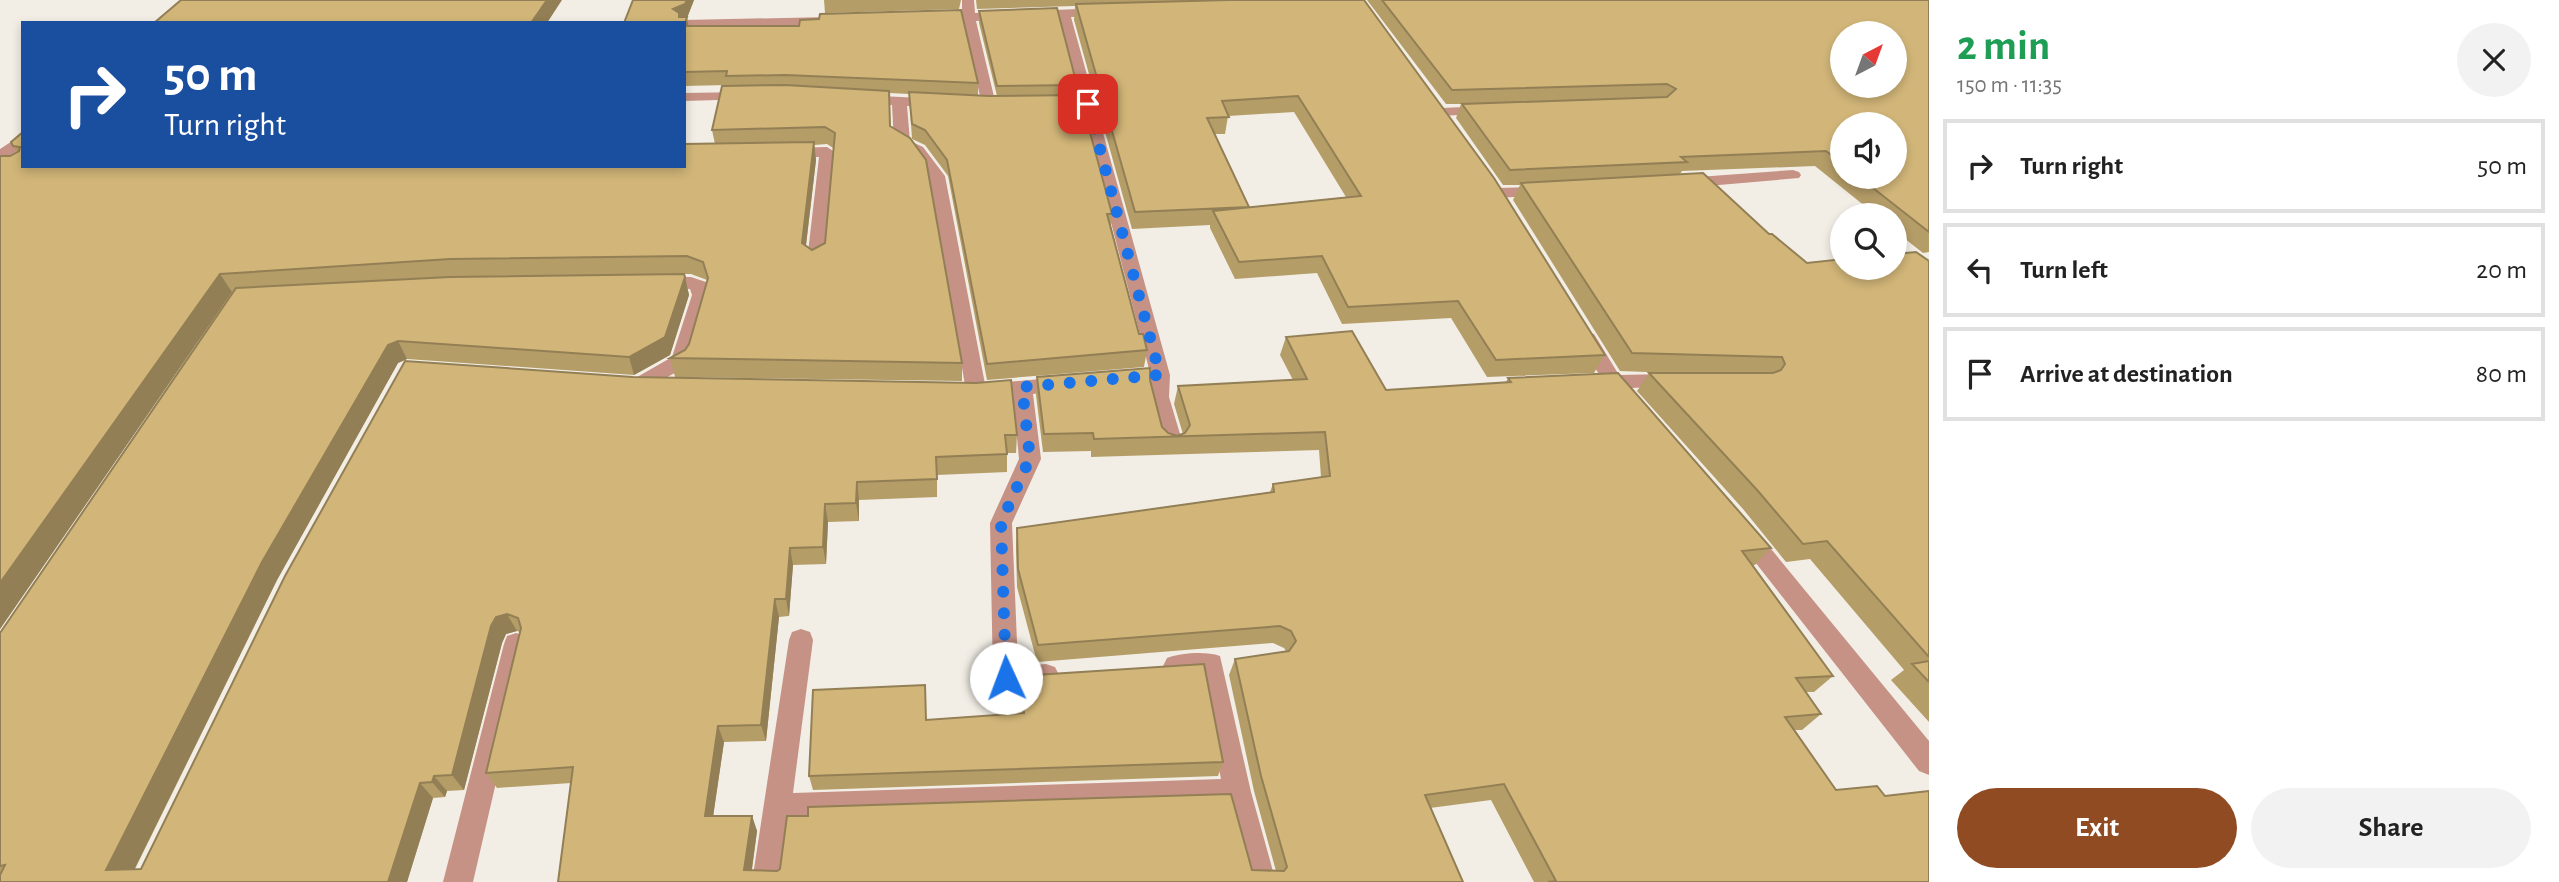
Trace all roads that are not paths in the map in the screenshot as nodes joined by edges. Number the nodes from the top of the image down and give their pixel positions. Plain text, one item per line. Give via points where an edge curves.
1 (968, 0) edge
2 (1118, 12) edge
3 (1063, 13) junction
4 (969, 18) junction
5 (928, 19) edge
6 (847, 20) edge
7 (686, 24) edge
8 (762, 95) edge
9 (686, 97) edge
10 (843, 98) edge
11 (899, 102) junction
12 (949, 104) edge
13 (989, 105) edge
14 (1509, 110) edge
15 (1455, 132) edge
16 (21, 142) edge
17 (775, 153) edge
18 (4, 163) edge
19 (1483, 173) edge
20 (1793, 175) edge
21 (1670, 185) edge
22 (1562, 191) edge
23 (1497, 193) junction
24 (1510, 214) edge
25 (816, 261) edge
26 (635, 283) edge
27 (1578, 324) edge
28 (1160, 375) junction
29 (1105, 380) edge
30 (1613, 381) junction
31 (1693, 381) edge
32 (1077, 382) edge
33 (1586, 383) edge
34 (678, 386) edge
35 (1022, 387) junction
36 (1641, 413) edge
37 (1172, 444) edge
38 (1733, 517) edge
39 (801, 640) dead end
40 (516, 644) edge
41 (1156, 667) edge
42 (1074, 673) edge
43 (1929, 762) edge
44 (1237, 792) junction
45 (776, 807) junction
46 (458, 882) edge
47 (767, 882) edge
48 (1261, 882) edge

1 - 4 street
2 - 3 street
3 - 4 street
3 - 28 street via 1082,104
4 - 5 street
4 - 13 street
6 - 7 street
8 - 9 street
10 - 11 street
11 - 12 street
11 - 35 street via 902,143 918,150 937,176 969,391
14 - 15 street via 1437,106
16 - 18 street
17 - 25 street via 827,152
19 - 23 street
20 - 21 street
22 - 23 street
23 - 24 street
26 - 34 street via 691,282 700,286 681,361 632,384
27 - 30 street
28 - 29 street
28 - 37 street via 1159,397
30 - 31 street
30 - 33 street
30 - 36 street
32 - 35 street
35 - 42 street via 1030,458 1001,523 1006,678
38 - 43 street
39 - 45 street
40 - 46 street
41 - 44 street via 1223,662
44 - 45 street
44 - 48 street
45 - 47 street

